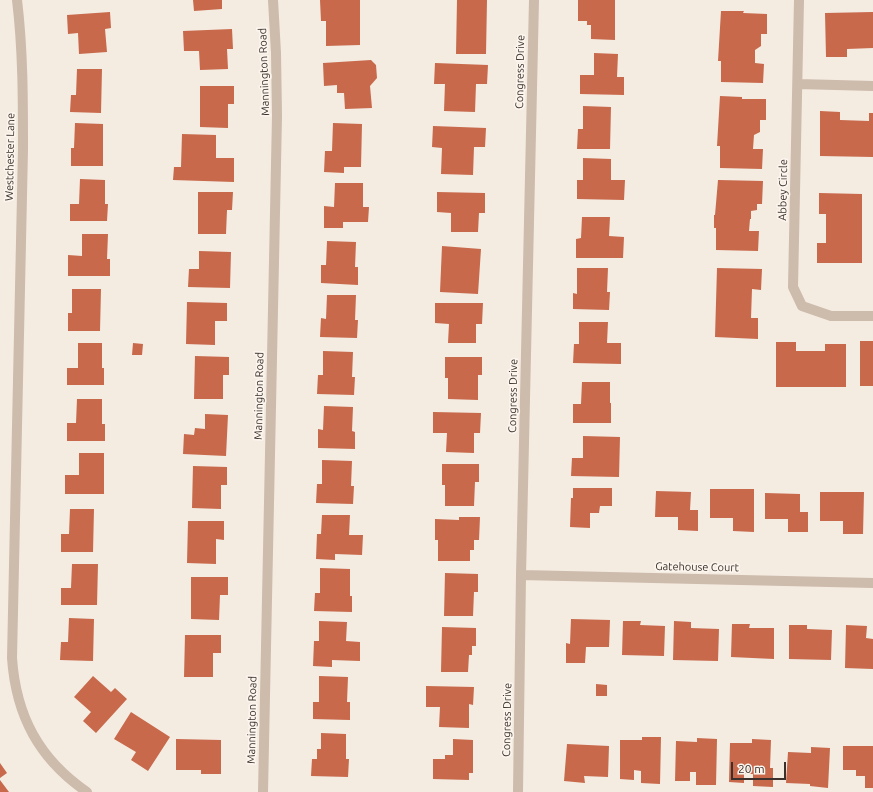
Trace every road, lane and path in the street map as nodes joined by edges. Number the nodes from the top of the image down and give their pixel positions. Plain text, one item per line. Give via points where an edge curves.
1 (17, 0) edge
2 (273, 0) edge
3 (534, 0) edge
4 (800, 0) edge
5 (798, 84) junction
6 (873, 86) edge
7 (873, 316) edge
8 (521, 575) junction
9 (873, 583) edge
10 (87, 792) edge
11 (262, 792) edge
12 (518, 792) edge

1 - 10 street, Westchester Lane via 23,78 23,149 12,658 22,711 38,743 60,771
2 - 11 street, Mannington Road via 277,116
3 - 8 street, Congress Drive
4 - 5 street, Abbey Circle
5 - 6 street
5 - 7 street, Abbey Circle via 793,287 802,306 832,316
8 - 9 street, Gatehouse Court
8 - 12 street, Congress Drive

